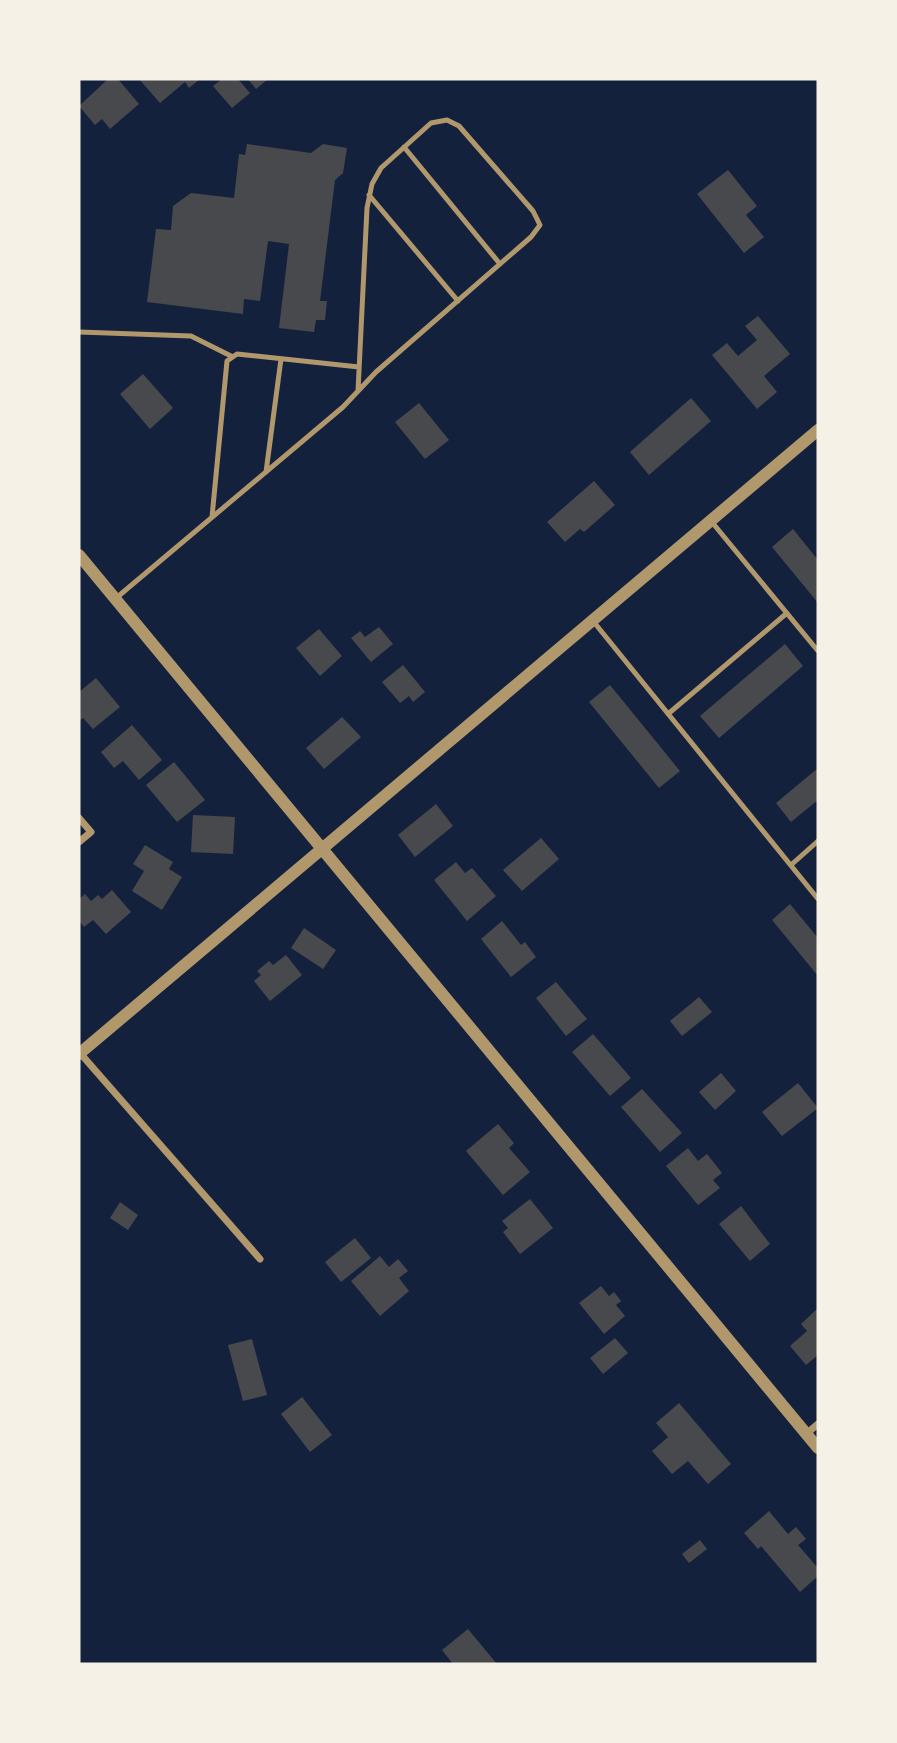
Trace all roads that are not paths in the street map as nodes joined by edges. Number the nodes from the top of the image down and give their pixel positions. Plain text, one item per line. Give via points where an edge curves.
1 (404, 147) junction
2 (369, 195) junction
3 (500, 264) junction
4 (458, 301) junction
5 (79, 332) edge
6 (233, 357) junction
7 (281, 359) junction
8 (359, 367) junction
9 (358, 391) junction
10 (818, 430) edge
11 (266, 472) junction
12 (212, 517) junction
13 (711, 521) junction
14 (79, 555) edge
15 (115, 599) junction
16 (787, 613) junction
17 (593, 621) junction
18 (818, 651) edge
19 (668, 714) junction
20 (79, 818) edge
21 (818, 841) edge
22 (79, 842) edge
23 (322, 849) junction
24 (790, 865) junction
25 (818, 899) edge
26 (79, 1054) edge
27 (260, 1259) dead end
28 (818, 1424) edge
29 (806, 1434) junction
30 (818, 1448) edge

1 - 2 lane via 381,168
1 - 3 lane
1 - 3 lane via 431,123 447,120 460,126 533,211 540,225
2 - 4 lane
2 - 8 lane
3 - 4 lane
4 - 9 lane
5 - 6 lane via 191,336
6 - 7 lane
6 - 12 lane via 224,372
7 - 8 lane
7 - 11 lane
8 - 9 lane
9 - 11 lane
10 - 13 street
11 - 12 lane
12 - 15 lane
13 - 16 lane
13 - 17 street
14 - 15 street
15 - 23 street
16 - 18 lane
16 - 19 lane
17 - 19 lane
17 - 23 street
19 - 24 lane
20 - 22 street via 91,832
21 - 24 lane
23 - 26 street
23 - 29 street
24 - 25 lane
26 - 27 street
28 - 29 street
29 - 30 street

